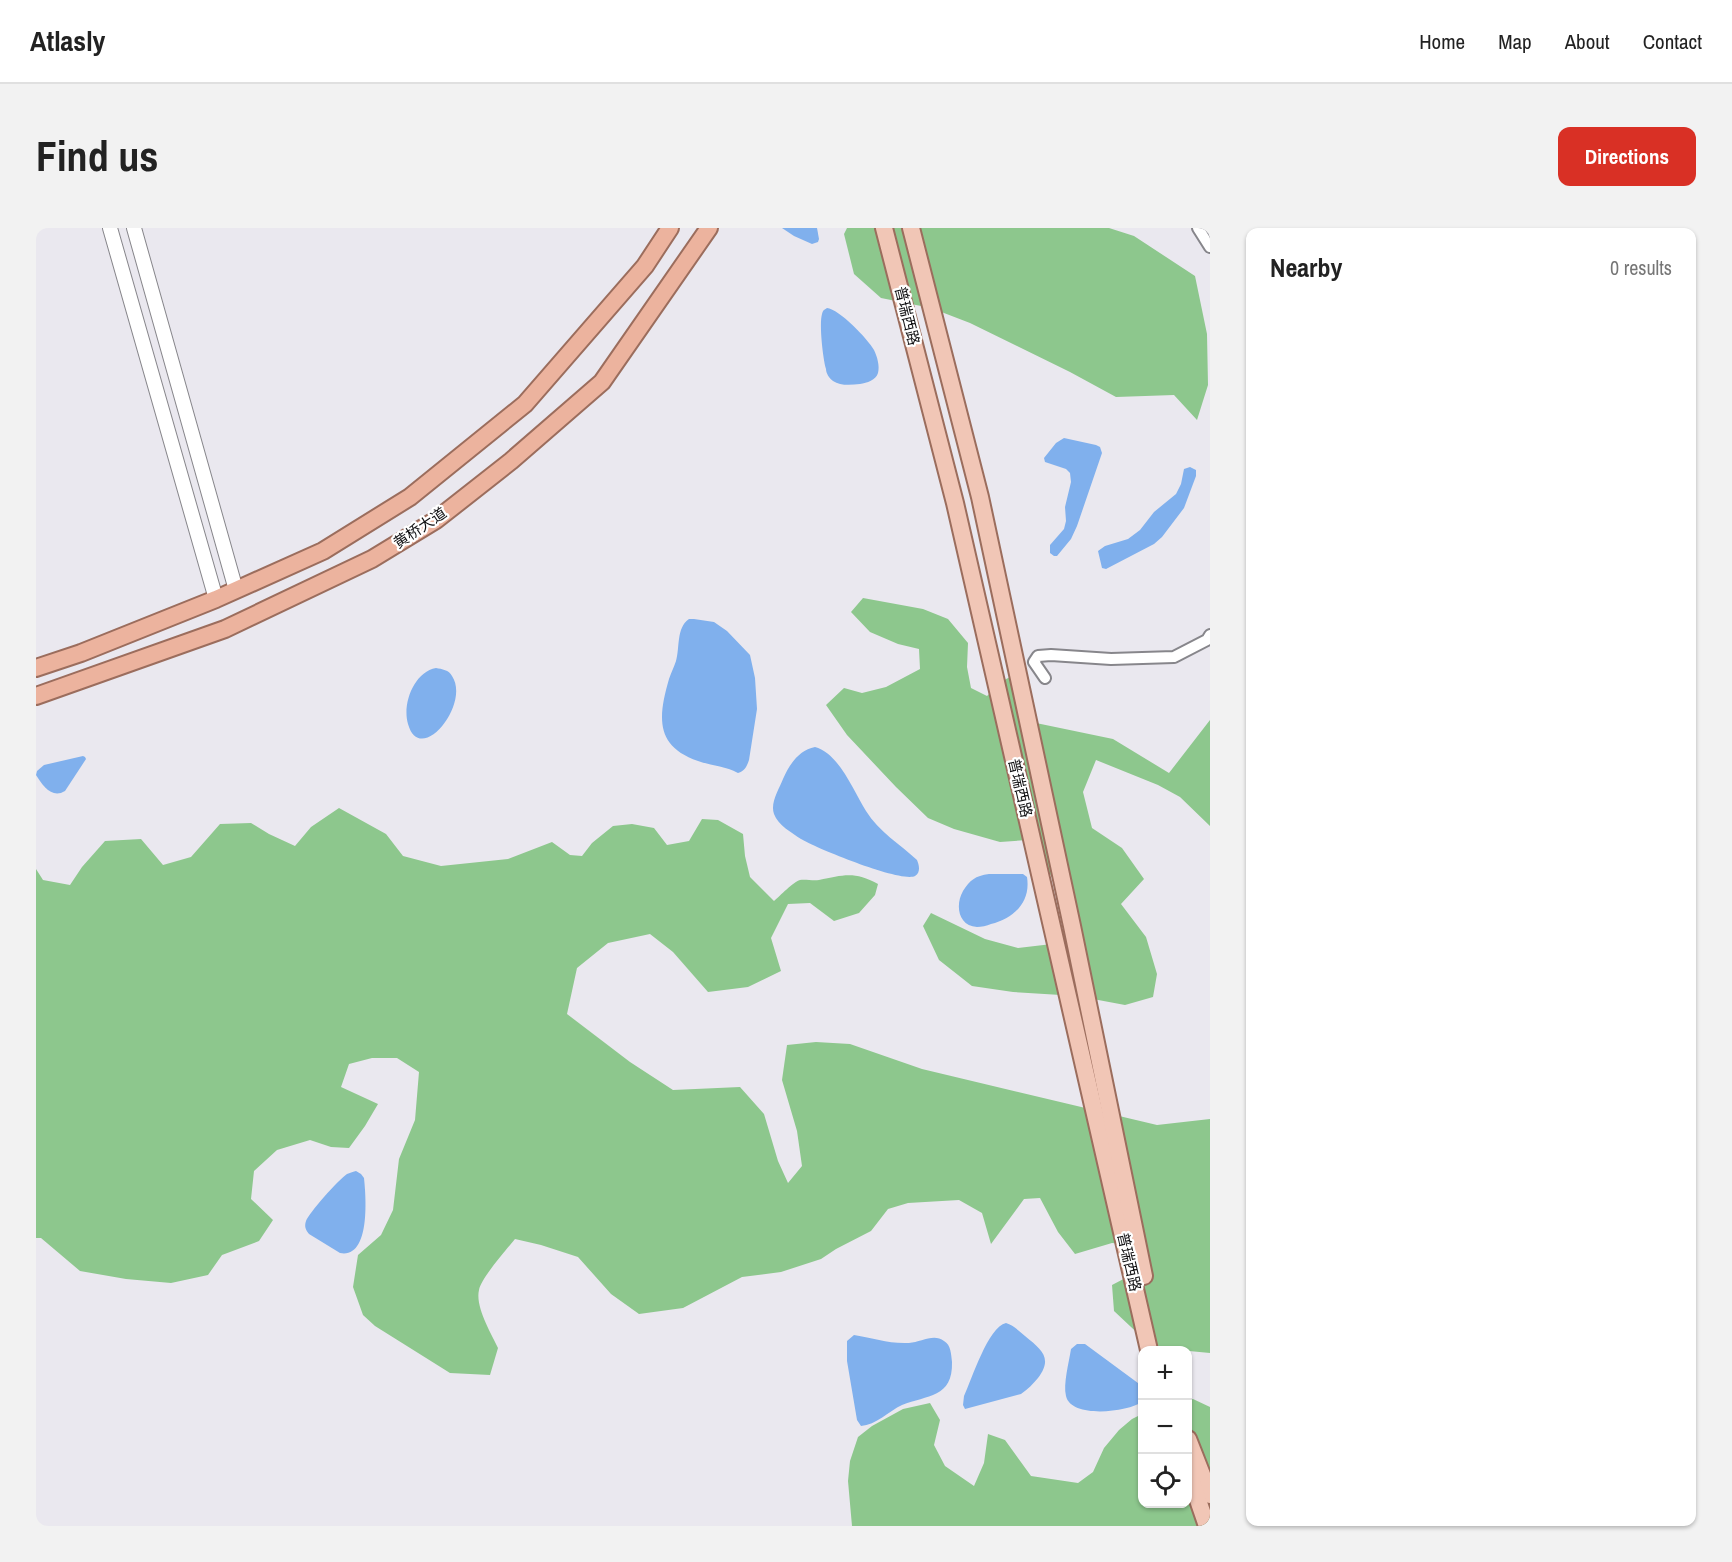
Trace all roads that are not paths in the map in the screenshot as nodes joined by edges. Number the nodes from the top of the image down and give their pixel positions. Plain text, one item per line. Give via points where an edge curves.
1 (110, 228) edge
2 (134, 228) edge
3 (670, 228) edge
4 (709, 228) edge
5 (884, 228) edge
6 (911, 228) edge
7 (1198, 228) edge
8 (1210, 247) edge
9 (236, 590) junction
10 (216, 599) junction
11 (1210, 635) edge
12 (36, 668) edge
13 (1044, 678) dead end
14 (36, 696) edge
15 (1148, 1346) edge
16 (1158, 1346) edge
17 (1192, 1449) edge
18 (1192, 1482) edge
19 (1210, 1495) edge
20 (1208, 1526) edge

1 - 10 street
2 - 9 street
3 - 9 highway via 645,266 525,404 410,497 323,551
4 - 14 highway, 黄桥大道 via 602,382 436,520 372,559 225,629
5 - 15 main road, 普瑞西路 via 958,514
6 - 16 main road, 普瑞西路 via 980,497
7 - 8 street
9 - 10 highway
10 - 12 highway
11 - 13 street via 1208,640 1174,657 1038,656 1034,662
17 - 19 main road
18 - 20 main road

